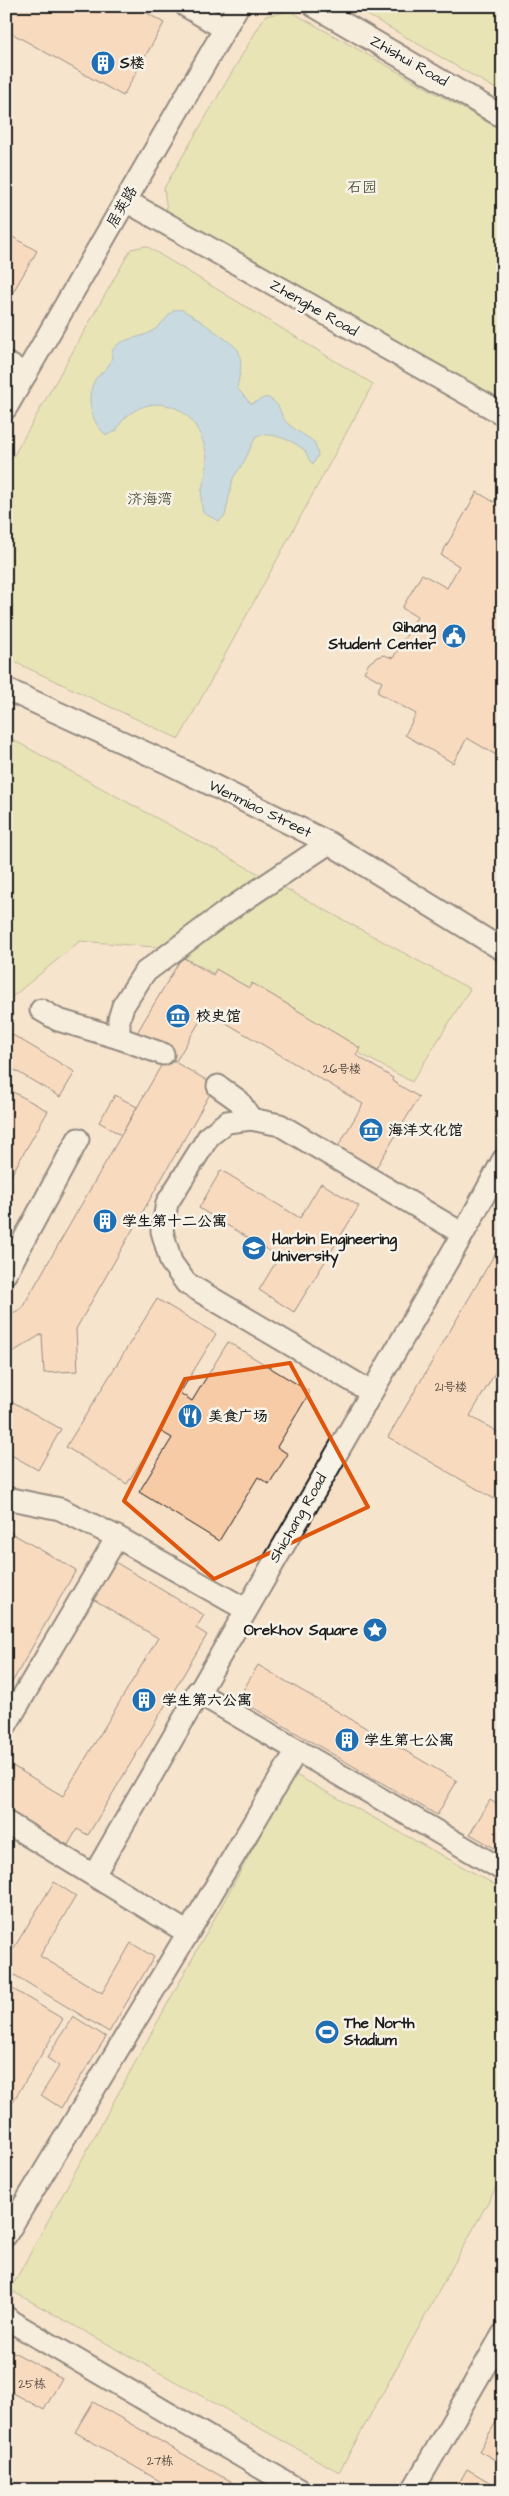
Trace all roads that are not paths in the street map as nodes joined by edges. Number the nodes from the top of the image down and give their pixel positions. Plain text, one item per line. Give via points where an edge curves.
1 (186, 6) edge
2 (238, 6) edge
3 (314, 6) edge
4 (220, 19) edge
5 (503, 117) edge
6 (126, 201) junction
7 (6, 363) edge
8 (26, 374) junction
9 (6, 408) edge
10 (503, 414) edge
11 (6, 690) edge
12 (329, 842) junction
13 (503, 950) edge
14 (41, 1010) dead end
15 (119, 1038) junction
16 (163, 1054) dead end
17 (218, 1086) dead end
18 (251, 1119) junction
19 (78, 1140) dead end
20 (503, 1160) edge
21 (463, 1234) junction
22 (6, 1273) edge
23 (371, 1392) junction
24 (6, 1498) edge
25 (117, 1537) junction
26 (245, 1609) junction
27 (197, 1692) junction
28 (6, 1725) edge
29 (297, 1750) junction
30 (6, 1822) edge
31 (503, 1870) edge
32 (94, 1875) junction
33 (188, 1933) junction
34 (6, 2235) edge
35 (6, 2317) edge
36 (503, 2334) edge
37 (299, 2490) edge
38 (413, 2490) edge

1 - 4 street
2 - 4 street, 居英路
3 - 5 street, Zhishui Road
4 - 6 street, 居英路
6 - 8 street, 居英路
6 - 10 street, Zhenghe Road
7 - 8 street
8 - 9 street, 居英路
11 - 12 street, Wenmiao Street via 170,764
12 - 13 street, Wenmiao Street
12 - 15 street via 227,911 144,973 123,1006
14 - 15 street via 58,1020
15 - 16 street
17 - 18 street via 239,1101
18 - 21 street via 280,1125
18 - 23 street via 227,1122 209,1136 167,1203 162,1231 171,1262 186,1284
19 - 22 street
20 - 21 street, Shichang Road
21 - 23 street, Shichang Road
23 - 26 street, Shichang Road
24 - 25 street via 60,1509
25 - 26 street
25 - 28 street
26 - 27 street, Shichang Road
27 - 29 street
27 - 32 street, Shichang Road
29 - 31 street
29 - 33 street
30 - 32 street
32 - 33 street
33 - 34 street
35 - 37 street
36 - 38 street

